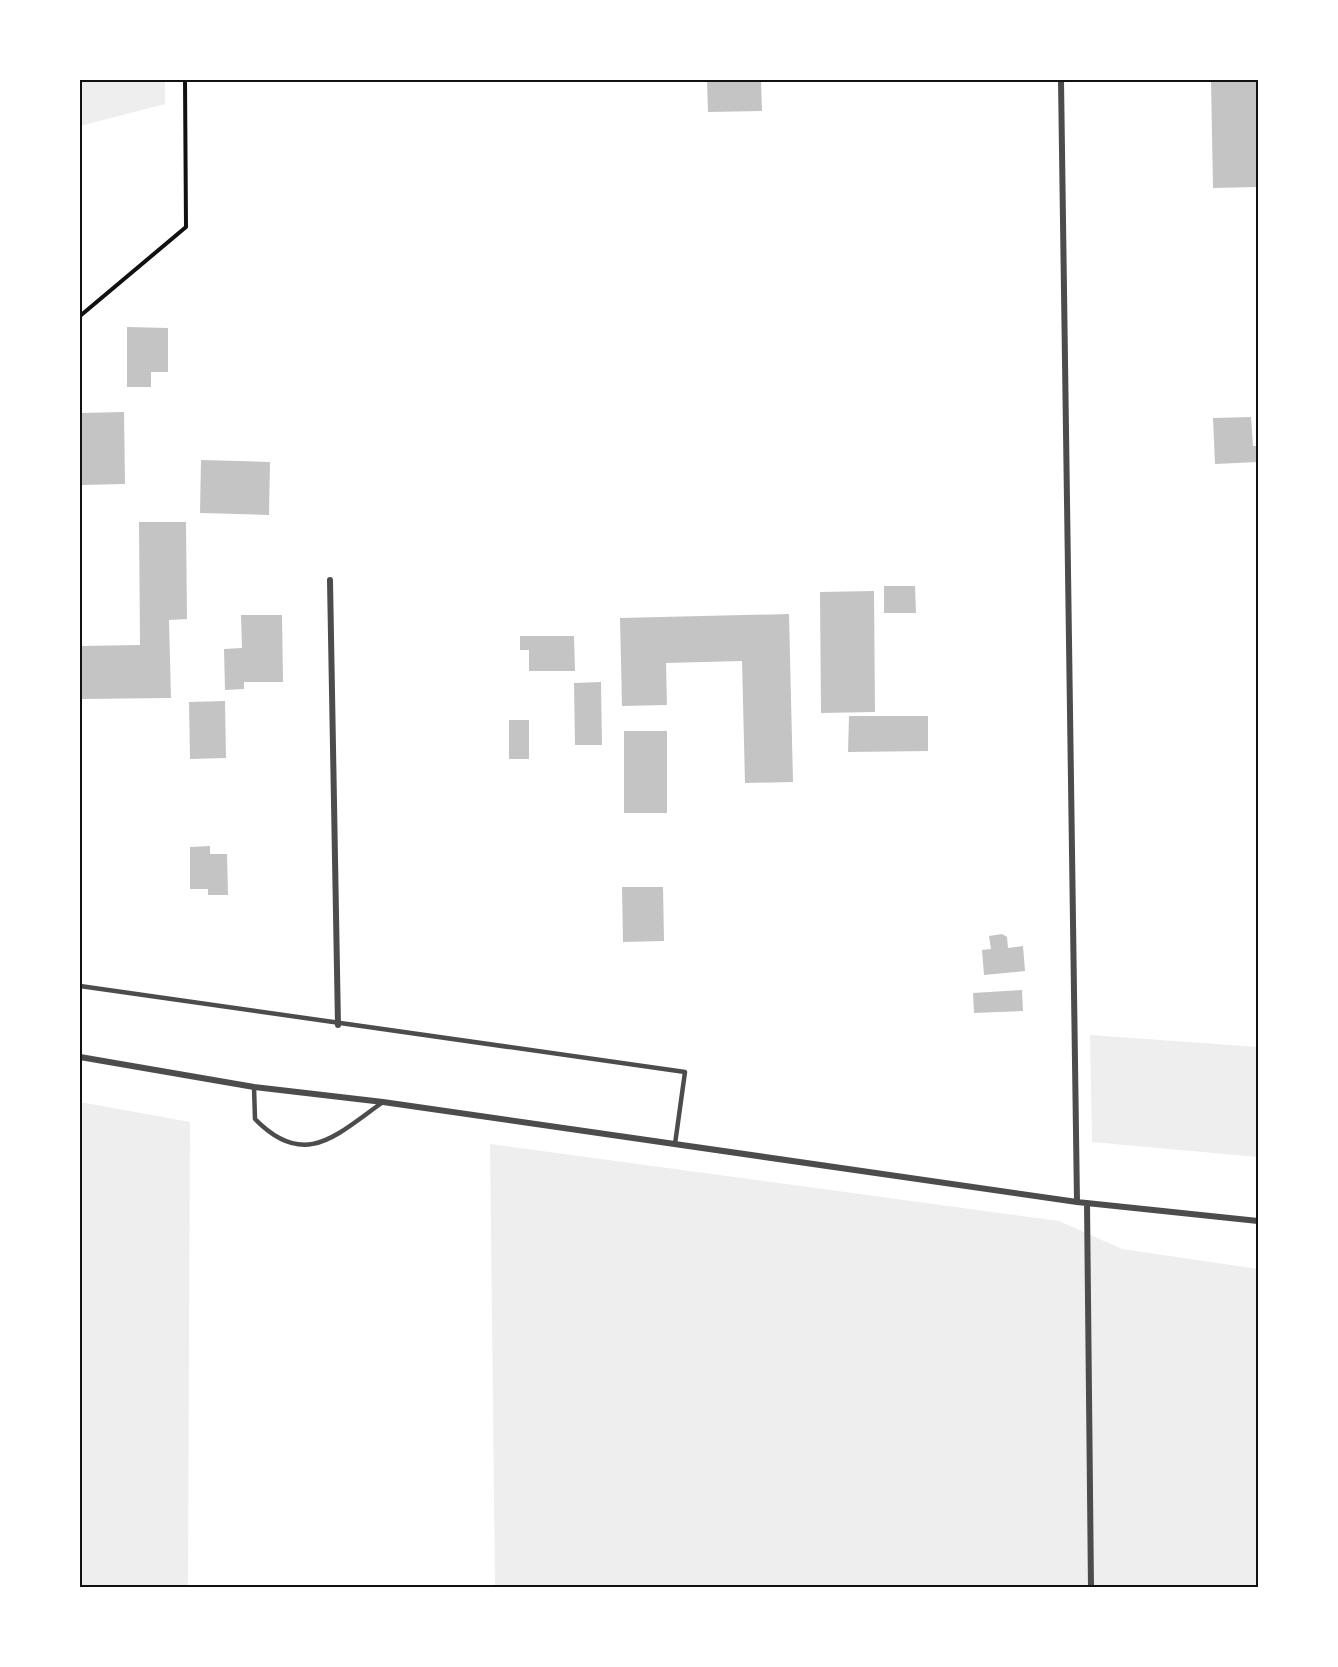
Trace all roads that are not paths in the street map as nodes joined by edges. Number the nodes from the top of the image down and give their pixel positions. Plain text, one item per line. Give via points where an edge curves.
1 (1061, 80) edge
2 (330, 580) dead end
3 (80, 986) edge
4 (338, 1025) junction
5 (80, 1057) edge
6 (254, 1088) junction
7 (383, 1102) junction
8 (675, 1144) junction
9 (1077, 1202) junction
10 (1087, 1203) junction
11 (1258, 1221) edge
12 (1091, 1587) edge

1 - 9 street
2 - 4 street
3 - 4 lane
4 - 8 lane via 685,1072
5 - 6 street
6 - 7 street
6 - 7 lane via 255,1119 272,1136 291,1145 321,1144
7 - 8 street
8 - 9 street
9 - 10 street
10 - 11 street
10 - 12 street

